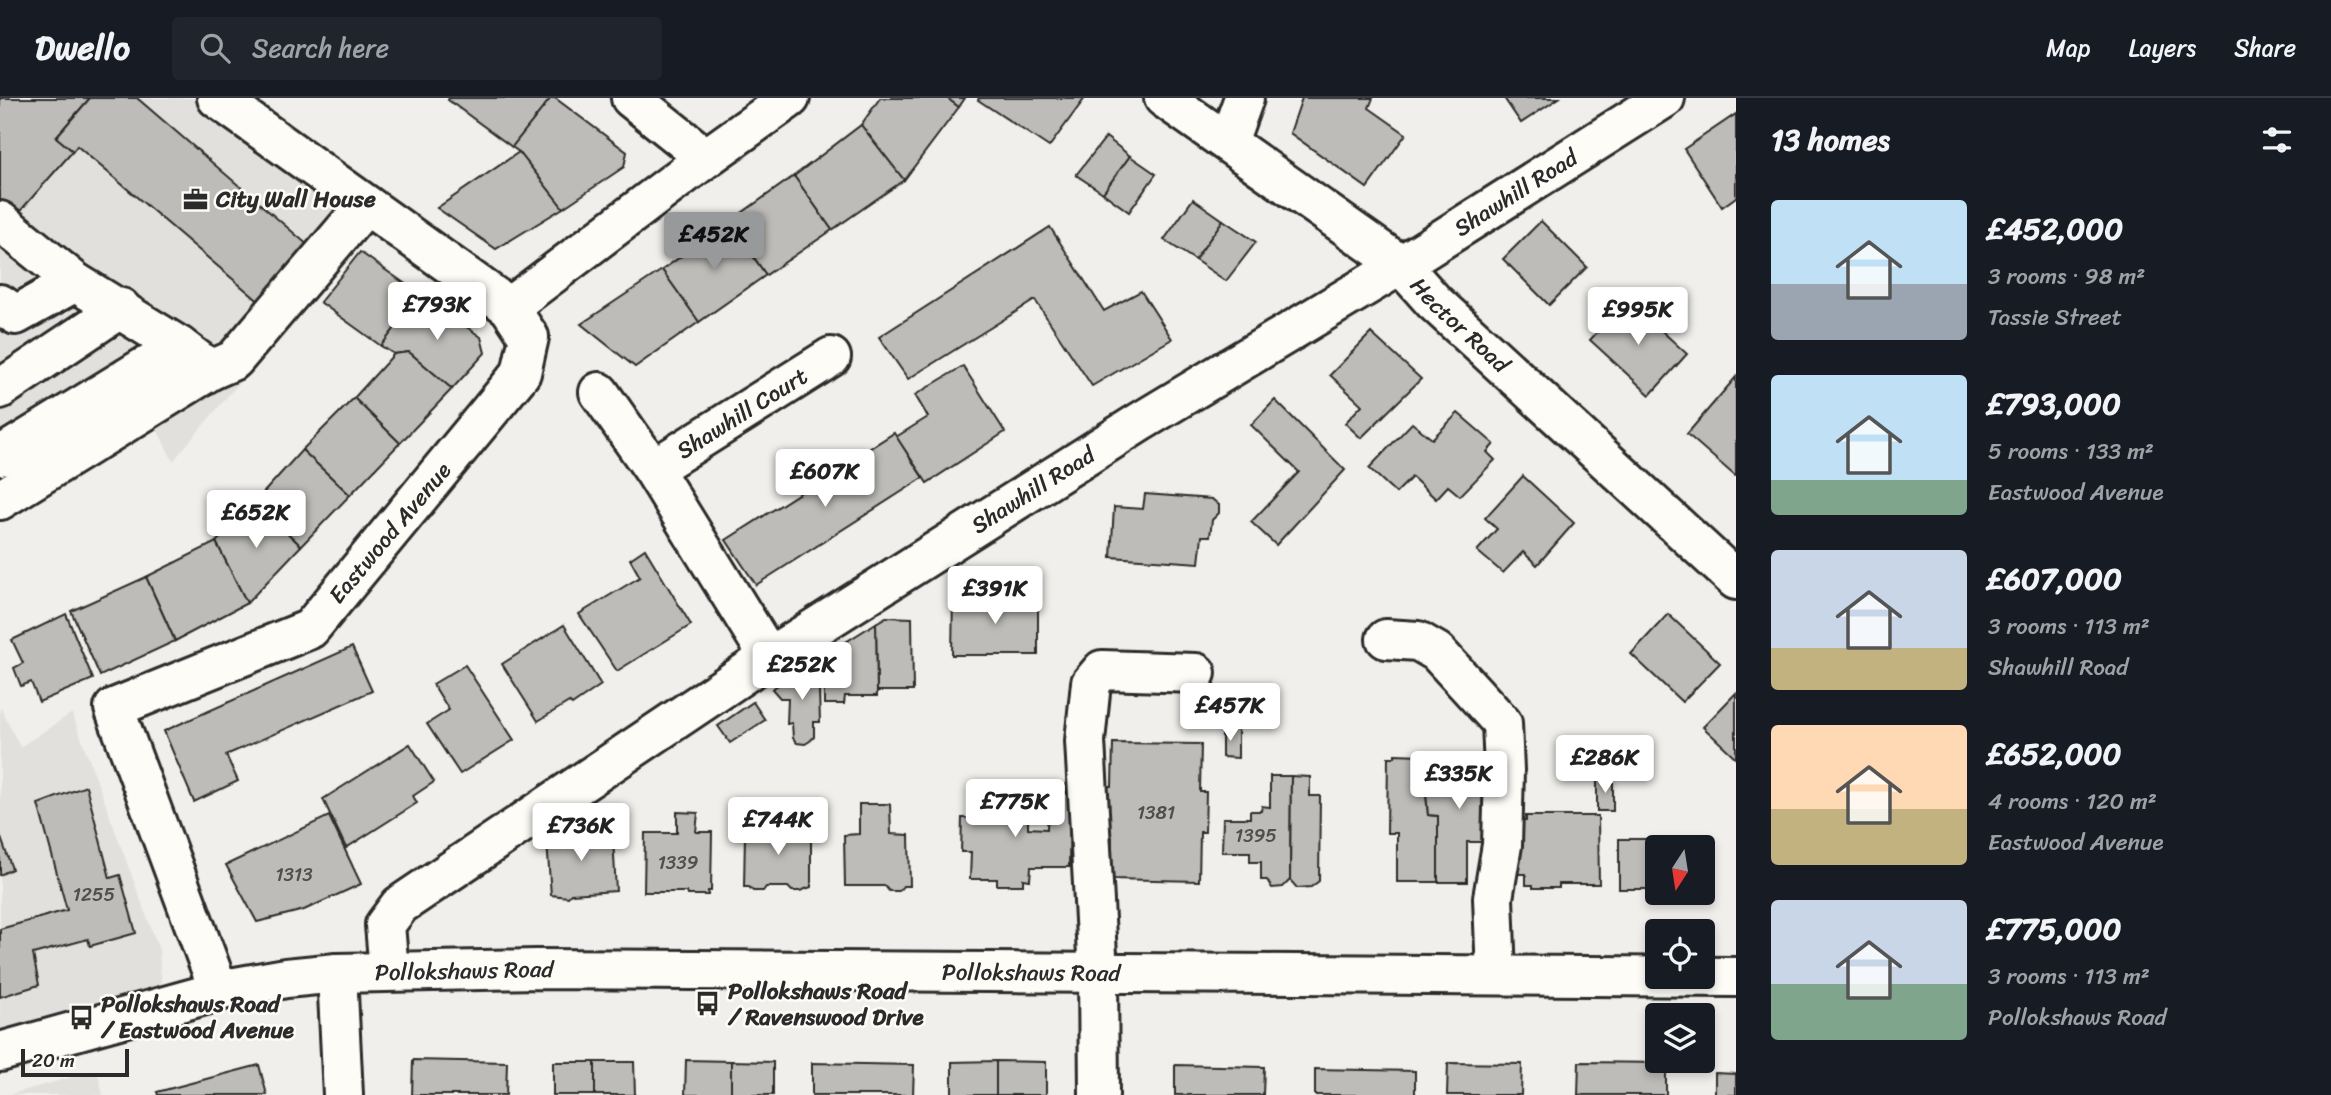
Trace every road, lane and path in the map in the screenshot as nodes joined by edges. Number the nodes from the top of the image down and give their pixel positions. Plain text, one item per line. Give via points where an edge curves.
1 (217, 98) edge
2 (631, 98) edge
3 (790, 98) edge
4 (1164, 98) edge
5 (1244, 98) edge
6 (1665, 98) edge
7 (1227, 142) junction
8 (706, 158) junction
9 (366, 205) junction
10 (0, 221) edge
11 (1401, 265) junction
12 (75, 282) junction
13 (0, 304) edge
14 (509, 307) junction
15 (121, 308) junction
16 (179, 346) junction
17 (831, 356) dead end
18 (211, 370) junction
19 (0, 388) edge
20 (600, 393) dead end
21 (0, 456) edge
22 (653, 469) junction
23 (0, 500) edge
24 (1736, 580) edge
25 (1387, 639) dead end
26 (769, 657) junction
27 (1196, 673) dead end
28 (389, 971) junction
29 (337, 973) junction
30 (1098, 973) junction
31 (1496, 975) junction
32 (1736, 977) edge
33 (219, 991) junction
34 (0, 1052) edge
35 (342, 1095) edge
36 (1099, 1095) edge

1 - 9 street, Eastwood Avenue
2 - 8 street
3 - 8 street
4 - 7 street, Hector Road
5 - 7 street
6 - 11 street, Shawhill Road
7 - 11 street, Hector Road
8 - 14 street
9 - 14 street, Eastwood Avenue
9 - 18 street via 234,360
10 - 12 street
11 - 24 street, Hector Road via 1434,302
11 - 26 street, Shawhill Road via 1140,422
12 - 13 street via 16,315
12 - 15 street
14 - 33 street, Eastwood Avenue via 529,337 521,373 310,629 114,708
15 - 16 street
15 - 19 street
16 - 18 street
16 - 21 street
17 - 22 street, Shawhill Court
18 - 23 street
20 - 22 street
22 - 26 street
25 - 31 street via 1418,641 1437,652 1502,723 1502,845 1493,898
26 - 28 street, Shawhill Road via 400,905 385,925
27 - 30 street via 1102,670 1091,682 1085,741
28 - 29 street, Pollokshaws Road
28 - 30 street, Pollokshaws Road
29 - 33 street, Pollokshaws Road
29 - 35 street
30 - 31 street, Pollokshaws Road
30 - 36 street
31 - 32 street, Pollokshaws Road
33 - 34 street, Pollokshaws Road

